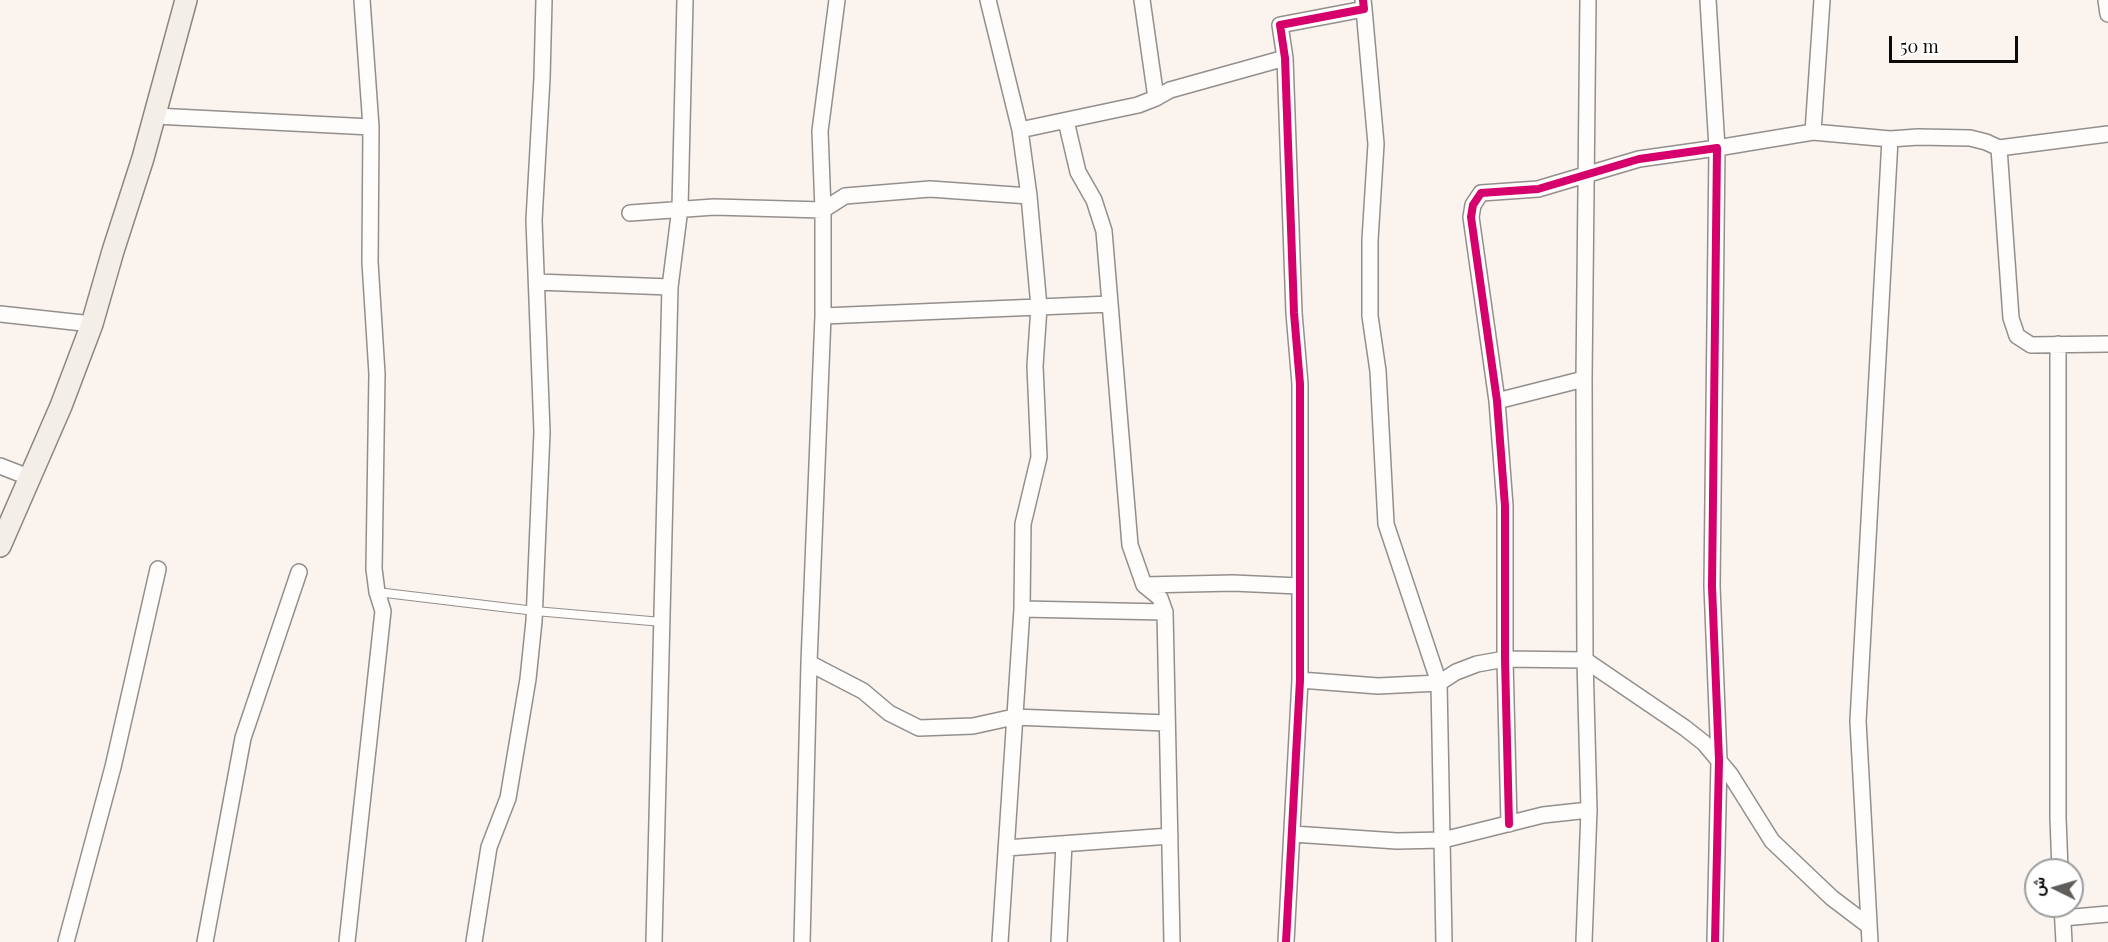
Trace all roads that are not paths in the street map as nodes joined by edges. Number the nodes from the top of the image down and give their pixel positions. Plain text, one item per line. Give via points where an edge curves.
1 (186, 0) edge
2 (362, 0) edge
3 (544, 0) edge
4 (685, 0) edge
5 (837, 0) edge
6 (988, 0) edge
7 (1142, 0) edge
8 (1588, 0) edge
9 (1708, 0) edge
10 (1822, 0) edge
11 (2106, 0) edge
12 (1363, 4) edge
13 (2108, 14) edge
14 (1285, 58) junction
15 (1156, 98) junction
16 (155, 116) junction
17 (1066, 121) junction
18 (371, 127) junction
19 (1020, 130) junction
20 (1813, 132) junction
21 (2108, 134) edge
22 (1890, 139) junction
23 (1717, 148) junction
24 (1999, 148) junction
25 (1586, 175) junction
26 (1029, 196) junction
27 (680, 208) junction
28 (823, 210) junction
29 (630, 213) dead end
30 (537, 282) junction
31 (670, 287) junction
32 (1110, 304) junction
33 (1039, 307) junction
34 (0, 314) edge
35 (824, 316) junction
36 (92, 324) junction
37 (2058, 344) junction
38 (2108, 344) edge
39 (1584, 379) junction
40 (1497, 401) junction
41 (0, 466) edge
42 (31, 478) junction
43 (0, 546) edge
44 (158, 569) dead end
45 (299, 572) dead end
46 (1144, 585) junction
47 (1299, 586) junction
48 (377, 592) junction
49 (1022, 609) junction
50 (535, 611) junction
51 (1166, 612) junction
52 (662, 622) junction
53 (1505, 659) junction
54 (1585, 660) junction
55 (809, 663) junction
56 (1300, 680) junction
57 (1439, 683) junction
58 (1014, 717) junction
59 (1166, 723) junction
60 (1719, 760) junction
61 (1589, 810) junction
62 (1509, 824) junction
63 (1293, 834) junction
64 (1170, 836) junction
65 (1443, 840) junction
66 (1064, 844) junction
67 (1006, 848) junction
68 (2060, 858) edge
69 (2084, 913) edge
70 (2108, 914) edge
71 (2062, 918) edge
72 (1869, 926) junction
73 (66, 942) edge
74 (206, 942) edge
75 (347, 942) edge
76 (474, 942) edge
77 (654, 942) edge
78 (802, 942) edge
79 (1000, 942) edge
80 (1059, 942) edge
81 (1172, 942) edge
82 (1286, 942) edge
83 (1444, 942) edge
84 (1584, 942) edge
85 (1715, 942) edge
86 (1870, 942) edge
87 (2064, 942) edge

1 - 16 street
2 - 18 street
3 - 30 street via 534,220
4 - 27 street
5 - 28 street via 820,131
6 - 19 street
7 - 15 street
8 - 25 street
9 - 23 street
10 - 20 street
11 - 13 street
12 - 14 street via 1280,25
12 - 57 street via 1376,144 1370,316 1378,371 1386,524
14 - 15 street via 1170,90
14 - 47 street via 1300,384
15 - 17 street
16 - 18 street
16 - 36 street
17 - 19 street
17 - 32 street via 1078,172 1094,200 1104,231
18 - 48 street
19 - 26 street
20 - 22 street
20 - 23 street
21 - 24 street
22 - 24 street via 1970,138
22 - 72 street via 1858,721
23 - 25 street via 1639,159
23 - 60 street via 1712,586
24 - 37 street via 2011,318 2017,336 2031,345
25 - 39 street
25 - 40 street via 1538,189 1481,193 1473,205 1471,217
26 - 28 street via 930,189 898,191 845,196
26 - 33 street
27 - 28 street
27 - 29 street
27 - 31 street
28 - 35 street
30 - 31 street
30 - 50 street via 542,432
31 - 52 street
32 - 33 street
32 - 46 street via 1130,545
33 - 35 street
33 - 49 street via 1035,366 1039,457 1023,524
34 - 36 street
35 - 55 street
36 - 42 street
37 - 38 street
37 - 68 street
39 - 40 street
39 - 54 street
40 - 53 street via 1505,506
41 - 42 street
42 - 43 street
44 - 73 street via 113,767
45 - 74 street via 243,738
46 - 47 street
46 - 51 street via 1160,598
47 - 56 street
48 - 50 lane
48 - 75 street via 383,612 382,629
49 - 51 street
49 - 58 street
50 - 52 lane
50 - 76 street via 508,798 489,847
51 - 59 street
52 - 77 street
53 - 54 street
53 - 57 street via 1455,672
53 - 62 street
54 - 60 street via 1704,742
54 - 61 street
55 - 58 street via 918,728 973,726
55 - 78 street
56 - 57 street via 1378,686
56 - 63 street
57 - 65 street
58 - 59 street
58 - 67 street
59 - 64 street
60 - 72 street via 1772,841 1832,898
60 - 85 street
61 - 62 street via 1543,815
61 - 84 street
62 - 65 street
63 - 65 street
63 - 82 street
64 - 66 street
64 - 81 street
65 - 83 street
66 - 67 street
66 - 80 street
67 - 79 street
69 - 70 street
71 - 87 street
72 - 86 street

